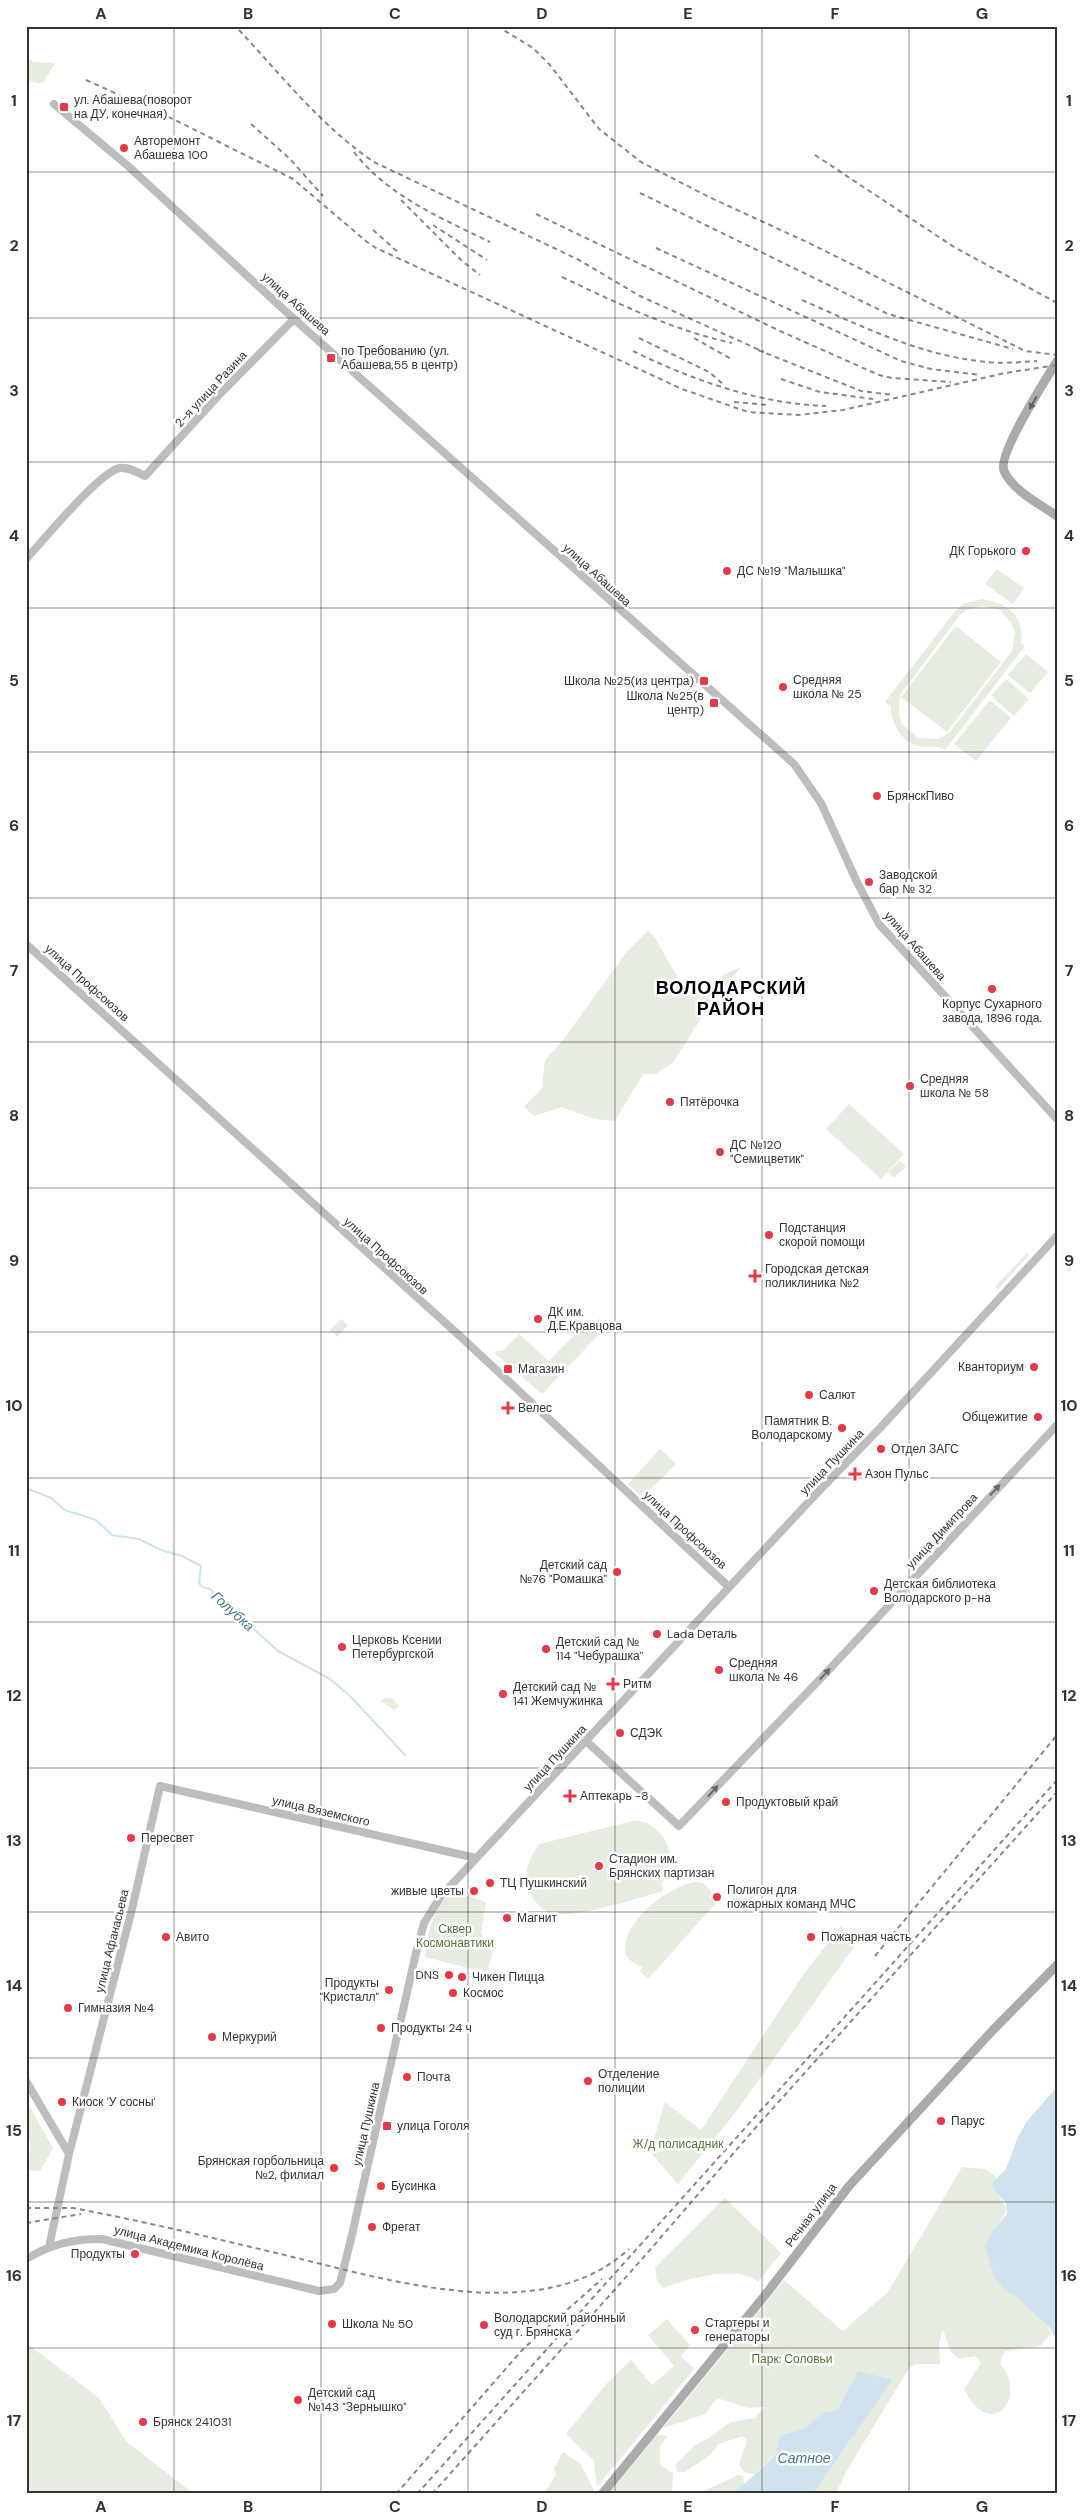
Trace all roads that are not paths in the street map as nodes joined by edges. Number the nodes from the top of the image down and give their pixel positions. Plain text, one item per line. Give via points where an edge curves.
1 (54, 104) dead end
2 (294, 319) junction
3 (1057, 361) edge
4 (1057, 516) edge
5 (26, 559) edge
6 (26, 944) edge
7 (1057, 1119) edge
8 (1057, 1236) edge
9 (1057, 1425) edge
10 (729, 1586) junction
11 (586, 1741) junction
12 (160, 1786) joint
13 (476, 1858) junction
14 (1057, 1965) edge
15 (26, 2081) edge
16 (69, 2154) junction
17 (49, 2246) junction
18 (26, 2259) edge
19 (319, 2291) joint
20 (602, 2494) edge

1 - 2 street, улица Абашева via 128,166
2 - 5 street, 2-я улица Разина via 145,476 128,468 118,468 74,506
2 - 7 street, улица Абашева via 794,764 821,803 879,924
3 -> 4 main road via 1003,463 1004,472 1012,484
6 - 10 street, улица Профсоюзов via 461,1337
8 - 10 street, улица Пушкина
11 -> 9 street, улица Димитрова via 679,1826
10 - 11 street, улица Пушкина
11 - 13 street, улица Пушкина
12 - 13 street, улица Вяземского
12 - 16 street, улица Афанасьева
13 - 19 street, улица Пушкина via 441,1896 424,1923 342,2278 334,2289
14 - 20 main road, Речная улица via 849,2186 766,2294
15 - 16 street
16 - 17 street, улица Афанасьева
17 - 18 street, улица Академика Королёва
17 - 19 street, улица Академика Королёва via 87,2239 112,2240

